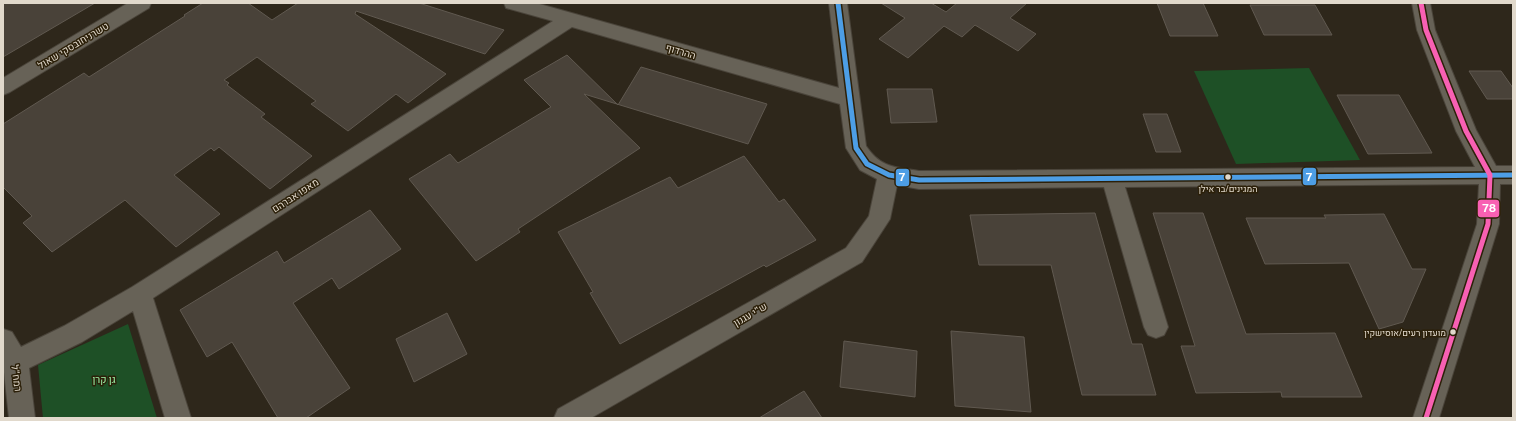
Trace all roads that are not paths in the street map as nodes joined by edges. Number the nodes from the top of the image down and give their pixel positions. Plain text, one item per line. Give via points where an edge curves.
1 (142, 3) edge
2 (513, 3) edge
3 (838, 3) edge
4 (1421, 3) edge
5 (1437, 3) edge
6 (570, 19) junction
7 (1426, 30) junction
8 (3, 87) edge
9 (849, 98) junction
10 (889, 175) junction
11 (1490, 175) junction
12 (1513, 175) edge
13 (1112, 179) junction
14 (140, 294) junction
15 (1156, 327) dead end
16 (3, 340) edge
17 (16, 362) junction
18 (22, 418) edge
19 (178, 418) edge
20 (567, 418) edge
21 (1426, 418) edge

1 - 8 street, טשרניחובסקי שאול
2 - 6 street, ההרדוף
3 - 9 street
4 - 7 street
5 - 7 street
6 - 9 street, ההרדוף
6 - 14 street, מאפו אברהם
7 - 11 street via 1466,131
9 - 10 street via 856,148 867,164
10 - 13 street via 919,180
10 - 20 street, ש"י עגנון via 880,219 854,255
11 - 12 street
11 - 13 street
11 - 21 street via 1488,224
13 - 15 street
14 - 17 street, מאפו אברהם via 73,334
14 - 19 street
16 - 17 street, רמח"ל
17 - 18 street, רמח"ל

